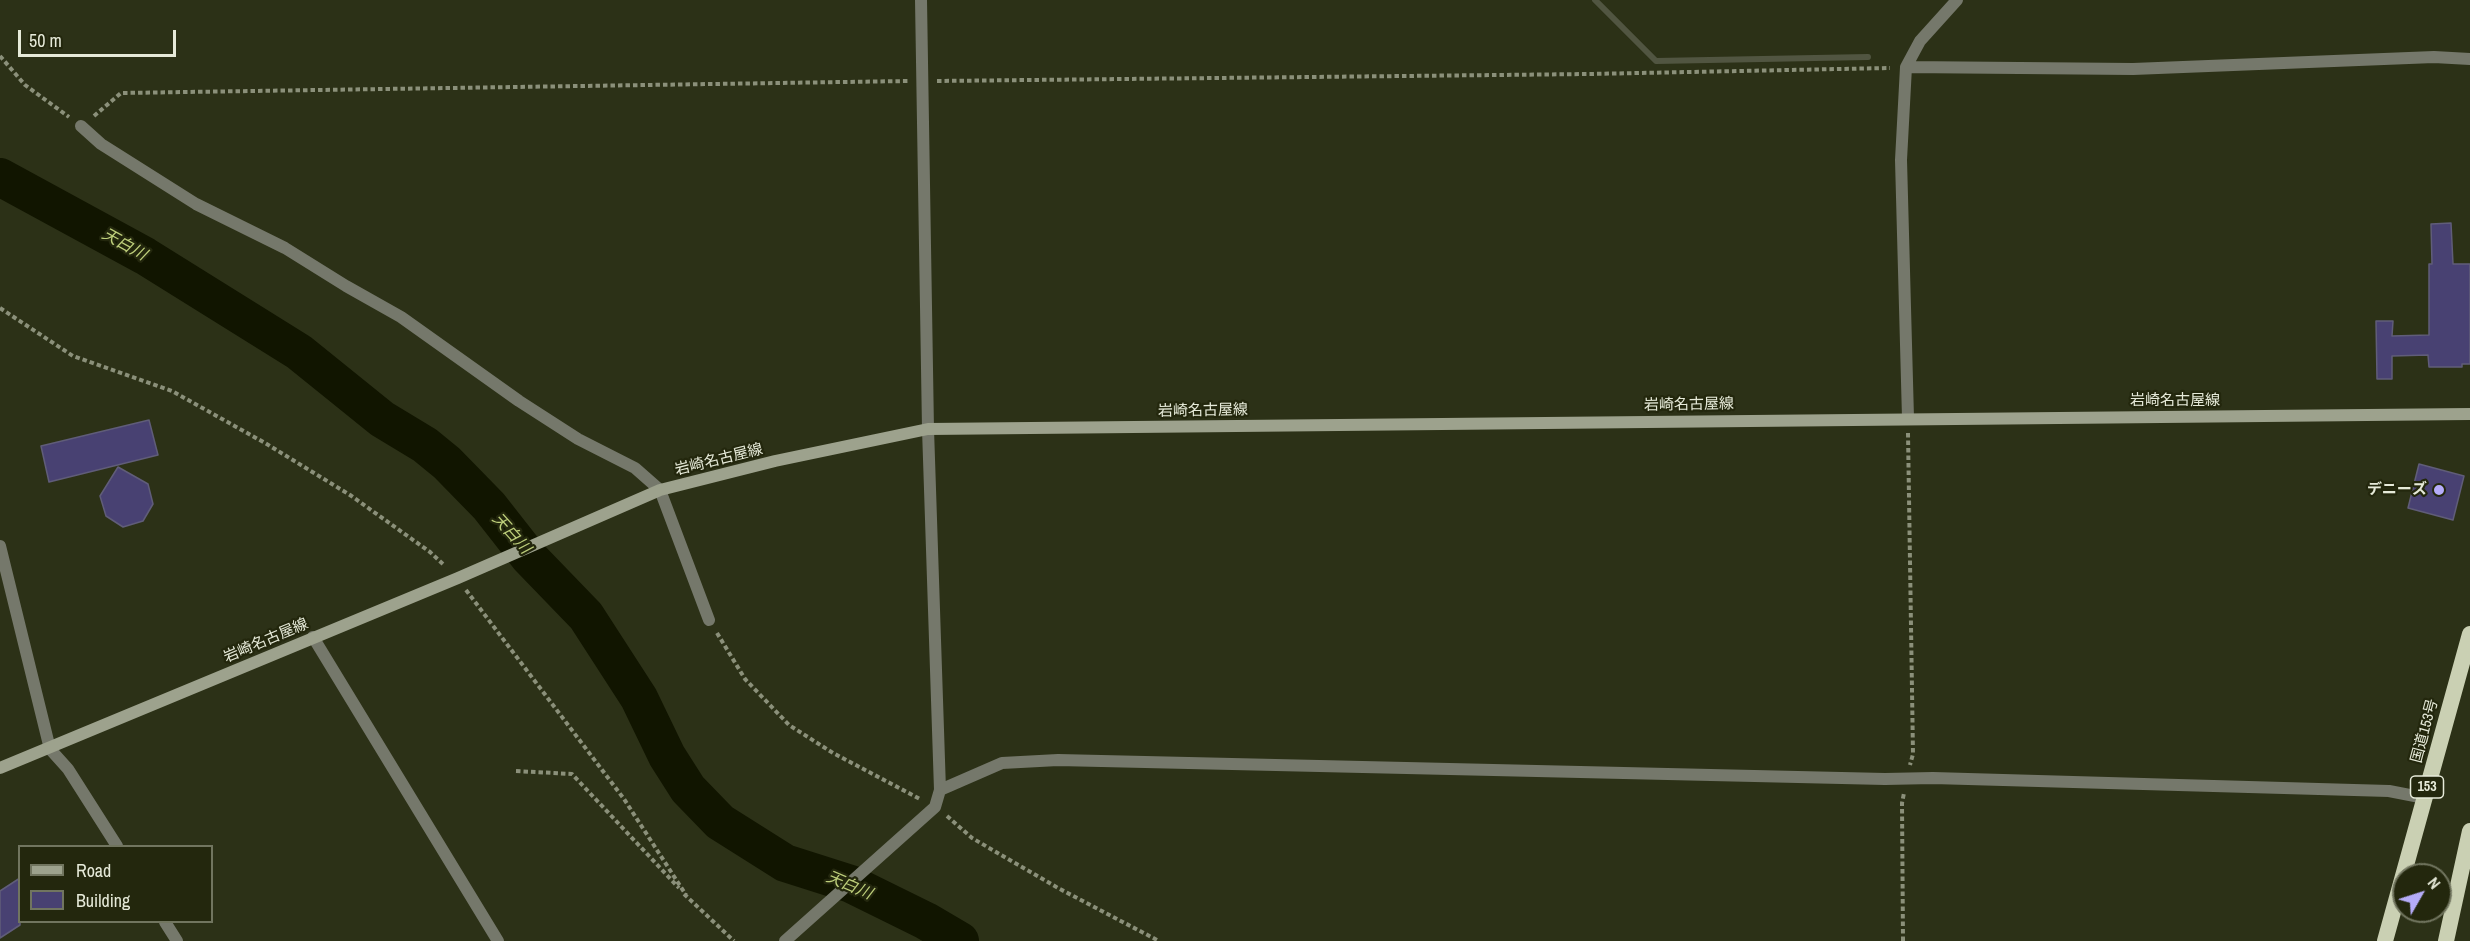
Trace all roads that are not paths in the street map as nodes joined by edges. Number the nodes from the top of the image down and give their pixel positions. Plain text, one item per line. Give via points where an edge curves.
1 (921, 0) edge
2 (1957, 0) edge
3 (2470, 59) edge
4 (1906, 67) junction
5 (81, 126) road end
6 (2470, 414) edge
7 (1908, 418) junction
8 (928, 429) junction
9 (660, 490) junction
10 (0, 546) edge
11 (709, 620) dead end
12 (2470, 634) edge
13 (313, 637) junction
14 (50, 749) junction
15 (0, 768) edge
16 (940, 790) junction
17 (2425, 798) junction
18 (2470, 831) edge
19 (116, 845) edge
20 (166, 923) edge
21 (177, 941) edge
22 (498, 941) edge
23 (785, 941) edge
24 (2385, 941) edge
25 (2446, 941) edge

1 - 8 street
2 - 4 street via 1920,41
3 - 4 street via 2434,57 2133,69
4 - 7 street via 1901,160
5 - 9 street via 101,144 196,204 285,248 401,317 519,401 578,439 635,468
6 - 7 main road, 岩崎名古屋線
7 - 8 main road, 岩崎名古屋線
8 - 9 main road, 岩崎名古屋線 via 775,460
8 - 16 street
9 - 11 street
9 - 13 main road, 岩崎名古屋線
10 - 14 street
12 - 17 highway, 国道153号 / 153
13 - 14 main road, 岩崎名古屋線
13 - 22 street
14 - 15 main road, 岩崎名古屋線
14 - 19 street via 68,769
16 - 17 street via 1002,762 1058,760 2389,791
16 - 23 street via 935,807
17 - 24 highway, 国道153号 / 153
18 - 25 highway
20 - 21 street

